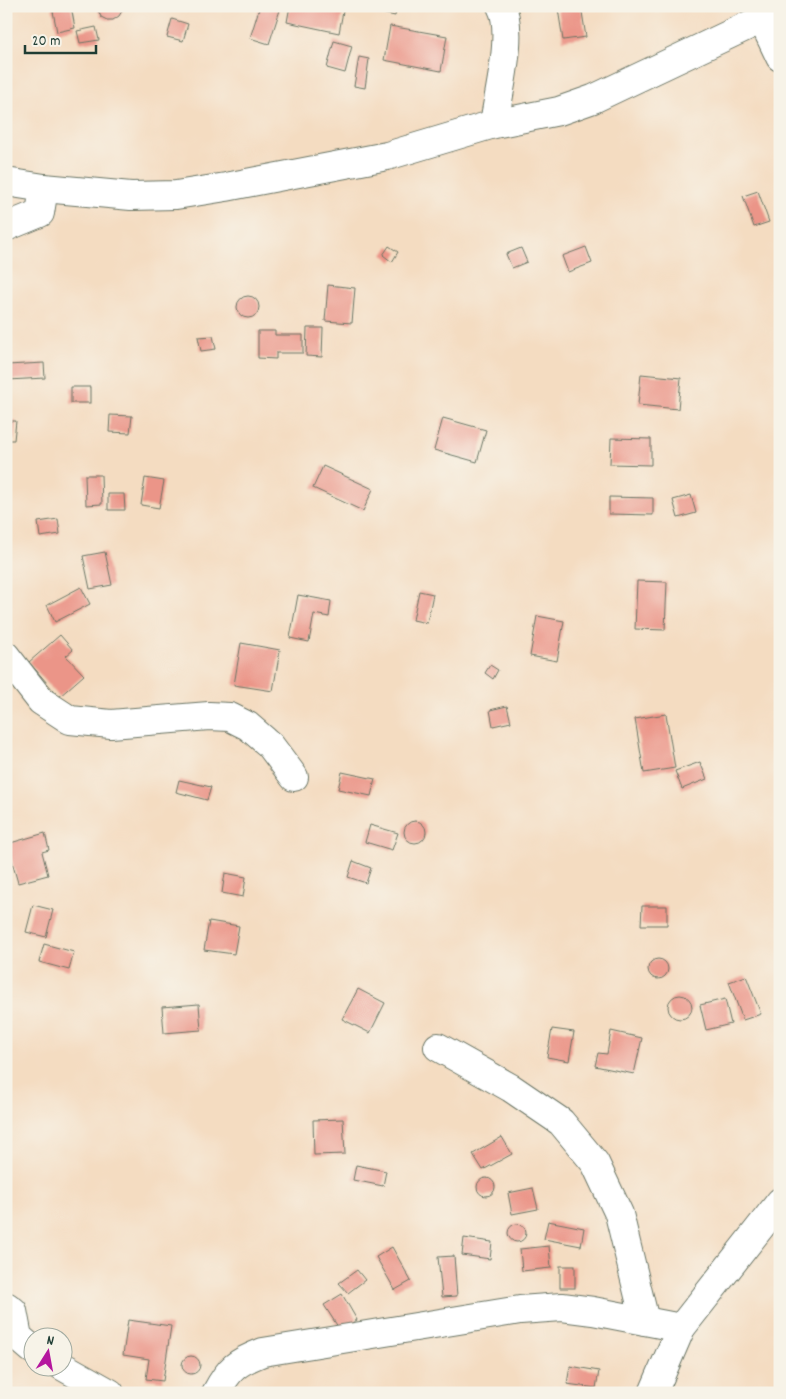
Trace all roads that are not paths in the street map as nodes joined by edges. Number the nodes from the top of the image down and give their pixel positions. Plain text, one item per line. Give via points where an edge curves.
1 (501, 6) edge
2 (771, 14) edge
3 (780, 57) edge
4 (494, 124) junction
5 (6, 182) edge
6 (44, 188) junction
7 (6, 227) edge
8 (6, 656) edge
9 (294, 777) dead end
10 (438, 1047) dead end
11 (780, 1202) edge
12 (6, 1306) edge
13 (645, 1321) junction
14 (681, 1328) junction
15 (22, 1340) edge
16 (72, 1372) edge
17 (110, 1393) edge
18 (216, 1393) edge
19 (653, 1393) edge

1 - 4 street via 507,24 506,47
2 - 3 street
2 - 4 street via 593,99 559,111
4 - 6 street via 387,156 226,188 176,195 130,196
5 - 6 street
6 - 7 street via 40,213
8 - 9 street via 41,701 70,720 112,724 230,717 248,726 270,745
10 - 13 street via 511,1088 561,1122 595,1163 619,1214
11 - 14 street
12 - 15 street via 13,1311 18,1337
13 - 14 street
13 - 18 street via 562,1307 520,1310 263,1352 232,1367
14 - 19 street
16 - 17 street

